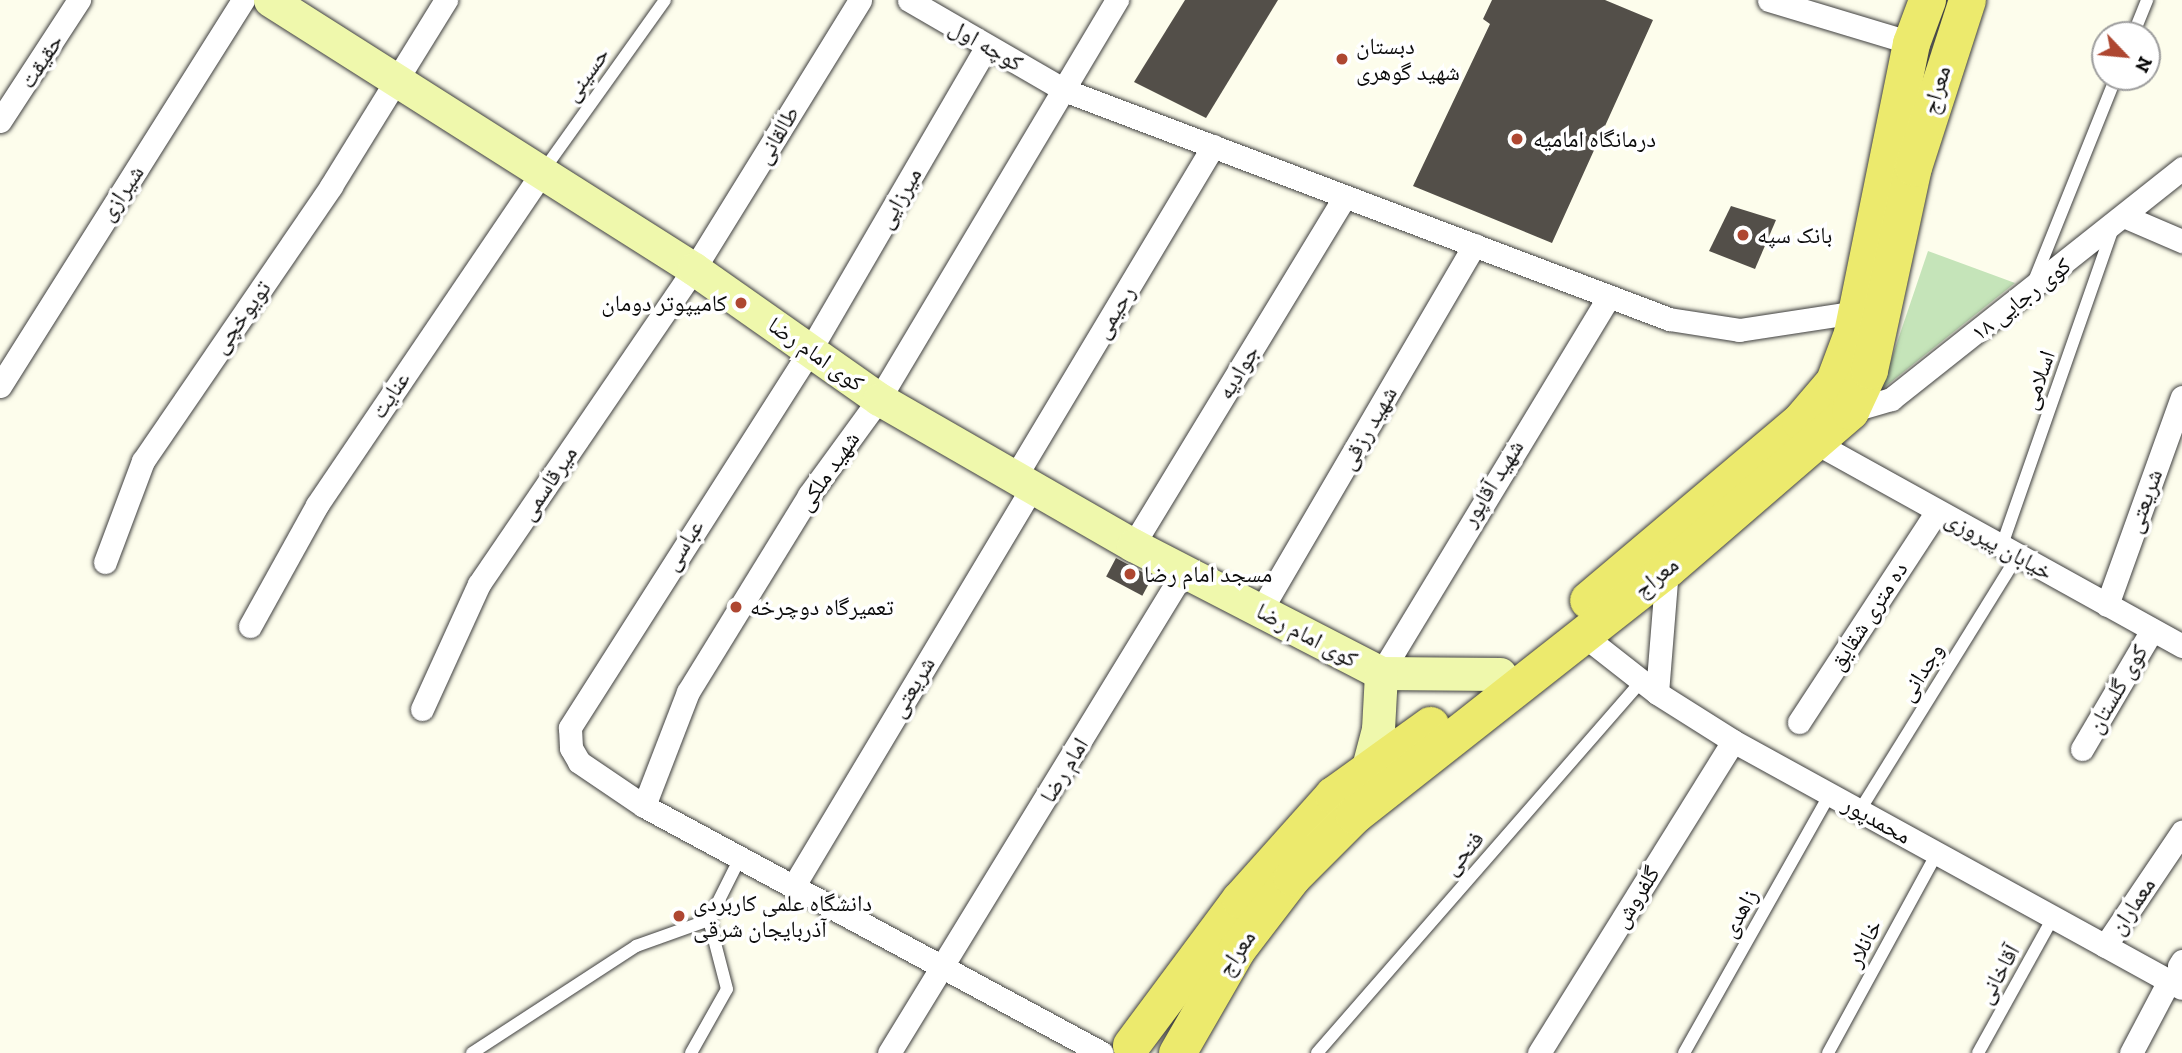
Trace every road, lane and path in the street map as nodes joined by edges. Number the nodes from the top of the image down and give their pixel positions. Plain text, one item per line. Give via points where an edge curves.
1 (79, 0) edge
2 (243, 0) edge
3 (270, 0) edge
4 (446, 0) edge
5 (665, 0) edge
6 (860, 0) edge
7 (909, 0) edge
8 (1117, 0) edge
9 (1769, 0) edge
10 (1927, 0) edge
11 (1967, 0) edge
12 (2147, 0) edge
13 (2139, 21) edge
14 (1911, 43) junction
15 (987, 46) junction
16 (397, 80) junction
17 (1064, 90) junction
18 (2110, 91) edge
19 (0, 121) edge
20 (1213, 146) junction
21 (2182, 168) edge
22 (542, 173) junction
23 (1344, 198) junction
24 (2119, 223) junction
25 (2182, 241) edge
26 (1474, 245) junction
27 (694, 269) junction
28 (2030, 292) junction
29 (1609, 297) junction
30 (1857, 312) junction
31 (811, 349) junction
32 (0, 386) edge
33 (2182, 397) edge
34 (879, 399) junction
35 (1850, 411) junction
36 (1816, 443) junction
37 (1023, 482) junction
38 (1937, 510) junction
39 (1133, 545) junction
40 (2010, 550) junction
41 (104, 562) dead end
42 (1667, 569) junction
43 (1184, 571) junction
44 (2107, 605) junction
45 (1261, 610) junction
46 (250, 626) dead end
47 (2152, 630) junction
48 (1583, 635) junction
49 (2182, 646) edge
50 (1381, 673) junction
51 (1500, 674) junction
52 (1649, 687) junction
53 (422, 709) dead end
54 (1799, 722) dead end
55 (1733, 741) junction
56 (2082, 749) dead end
57 (1367, 771) junction
58 (1830, 794) junction
59 (644, 806) junction
60 (1860, 810) junction
61 (2182, 832) edge
62 (1937, 853) junction
63 (740, 858) junction
64 (793, 887) junction
65 (2054, 916) junction
66 (709, 919) junction
67 (2105, 946) junction
68 (944, 969) junction
69 (2178, 974) edge
70 (1117, 1050) edge
71 (472, 1053) edge
72 (691, 1053) edge
73 (889, 1053) edge
74 (1166, 1053) edge
75 (1177, 1053) edge
76 (1317, 1053) edge
77 (1539, 1053) edge
78 (1684, 1053) edge
79 (1828, 1053) edge
80 (1978, 1053) edge
81 (2131, 1053) edge

1 - 19 street, حقیقت
2 - 32 street, شیرازی
3 - 16 street, کوی امام رضا
4 - 16 street, تویوخچی
5 - 22 lane, حسینی
6 - 27 street, طالقانی
7 - 15 street, کوچه اول
8 - 17 street, شهید ملکی
9 - 14 street
10 - 14 main road, معراج
11 - 35 main road, معراج via 1913,167 1869,369
12 - 13 lane
14 - 30 main road, معراج
15 - 17 street, کوچه اول
15 - 31 street, میرزایی
16 - 22 street, کوی امام رضا
16 - 41 street, تویوخچی via 142,461
17 - 20 street, کوچه اول
17 - 34 street, شهید ملکی
18 - 28 lane
20 - 23 street, کوچه اول
20 - 37 street, رحیمی
21 - 24 street, کوی رجایی ۱۸
22 - 27 street, کوی امام رضا
22 - 46 street, عنایت via 317,505
23 - 26 street, کوچه اول
23 - 39 street, جوادیه
24 - 25 street
24 - 28 street, کوی رجایی ۱۸
24 - 40 lane, اسلامی
26 - 29 street, کوچه اول
26 - 45 street, شهید رزقی
27 - 31 street, کوی امام رضا
27 - 53 street, میرقاسمی via 479,584
28 - 35 street, کوی رجایی ۱۸ via 1891,399
29 - 30 street, کوچه اول via 1669,319 1739,330
29 - 50 street, شهید آقاپور
30 - 51 main road, معراج via 1834,382 1800,421
31 - 34 street, کوی امام رضا
31 - 59 street, عباسی via 570,728 571,748 579,762
33 - 44 street, شریعتی
34 - 37 street, کوی امام رضا
34 - 59 street, شهید ملکی via 809,495 688,692
35 - 36 main road, معراج
36 - 38 street, خیابان پیروزی
36 - 42 main road, معراج
37 - 39 street, کوی امام رضا
37 - 64 street, شریعتی
38 - 40 street, خیابان پیروزی
38 - 54 street, ده متری شقایق
39 - 43 street, کوی امام رضا
40 - 44 street, خیابان پیروزی
40 - 60 lane, وجدانی
42 - 48 main road, معراج
42 - 52 street
43 - 45 street, کوی امام رضا
43 - 68 street, امام رضا
44 - 47 street, خیابان پیروزی
45 - 50 street, کوی امام رضا
47 - 49 street, خیابان پیروزی
47 - 56 street, کوی گلستان
48 - 52 street, محمدپور
48 - 75 main road, معراج via 1354,815 1292,877 1237,948
50 - 51 street
50 - 57 street via 1378,729
51 - 57 main road, معراج
52 - 55 street, محمدپور
52 - 76 lane, فتحی
55 - 58 street, محمدپور
55 - 77 street, گلفروش
57 - 70 main road, معراج via 1334,795 1240,899
58 - 60 street, محمدپور
58 - 78 lane, زاهدی
59 - 63 street
60 - 62 street, محمدپور
61 - 67 street, معماران
62 - 65 street, محمدپور
62 - 79 lane, خانلار
63 - 64 street
63 - 66 lane
64 - 68 street
65 - 67 street, محمدپور
65 - 80 lane, آقاخانی
66 - 71 lane via 636,946
66 - 72 lane via 727,989
67 - 69 street, محمدپور
68 - 70 street
68 - 73 street, امام رضا
69 - 81 street
70 - 74 main road via 1150,1043

